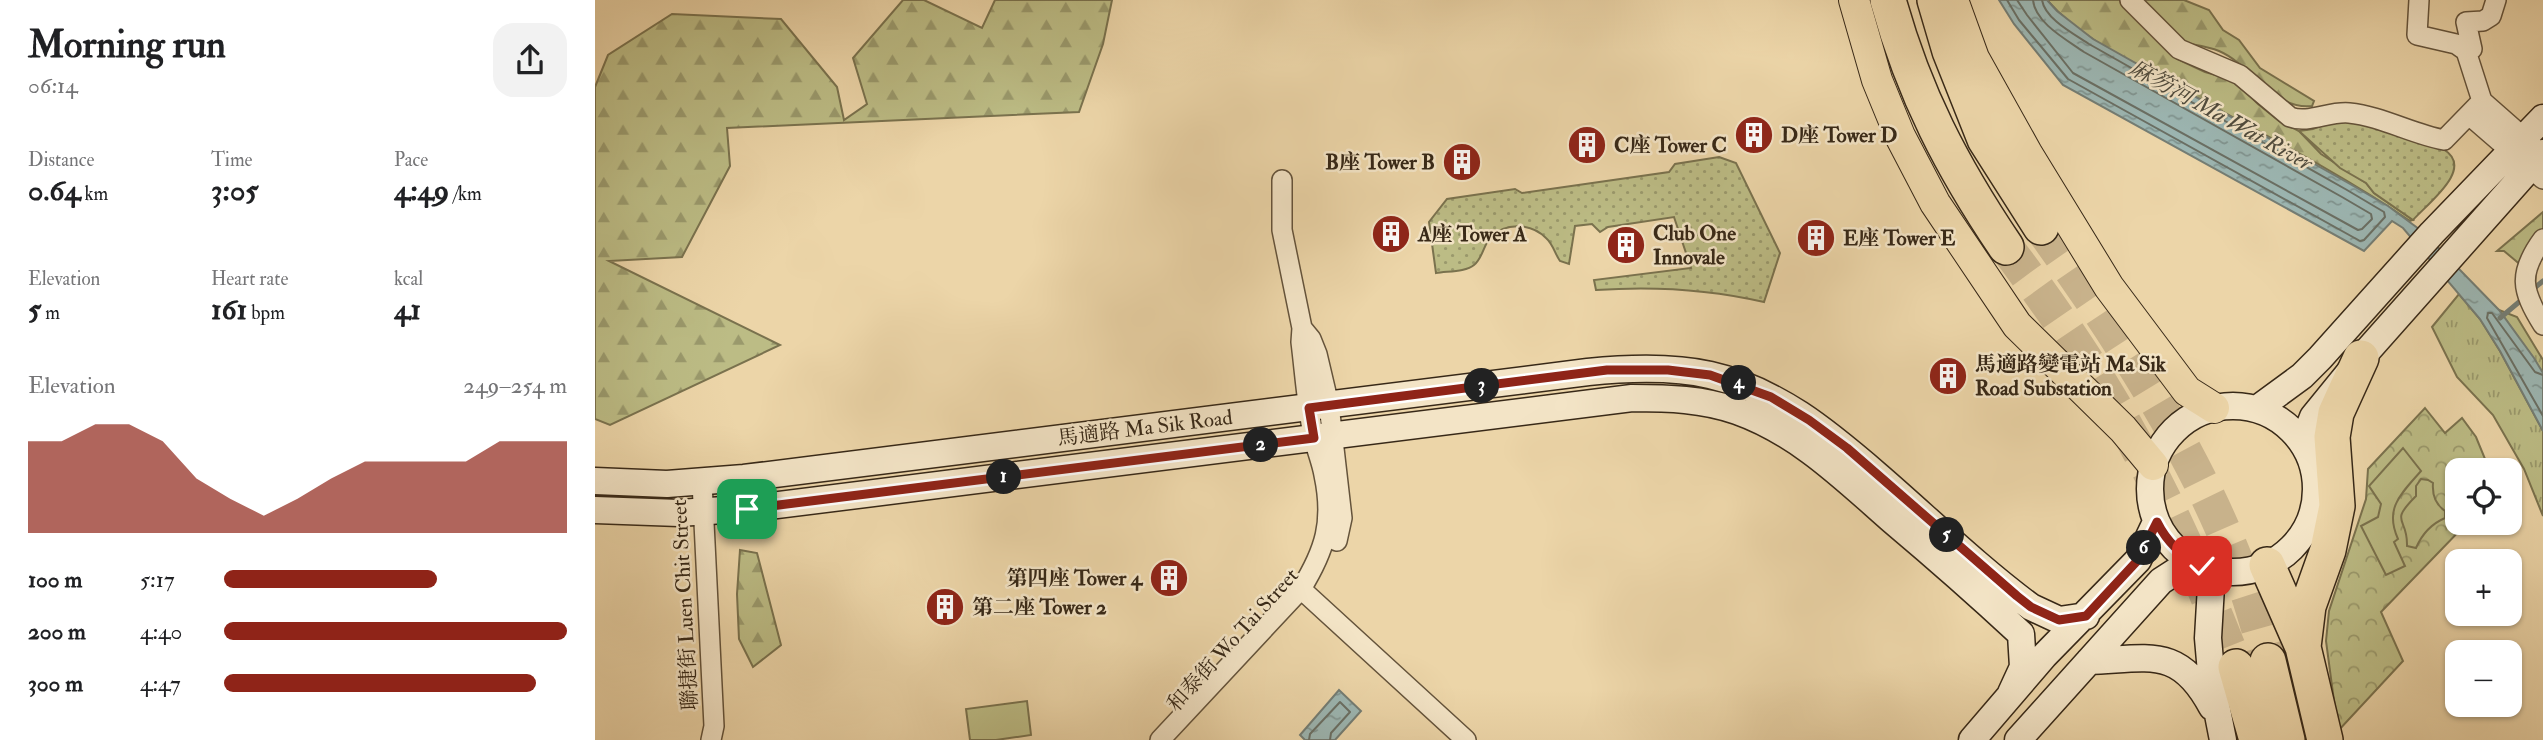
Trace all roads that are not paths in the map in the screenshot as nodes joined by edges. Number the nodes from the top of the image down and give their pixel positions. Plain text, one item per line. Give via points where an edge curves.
1 (1854, 0) edge
2 (1888, 0) edge
3 (1935, 0) edge
4 (1953, 0) edge
5 (2130, 0) edge
6 (2419, 0) edge
7 (2496, 0) edge
8 (2466, 51) junction
9 (2476, 108) junction
10 (2543, 118) edge
11 (2534, 157) edge
12 (1282, 180) dead end
13 (2041, 227) tunnel mouth
14 (2543, 239) edge
15 (2006, 247) tunnel mouth
16 (2543, 325) edge
17 (2361, 358) junction
18 (1319, 406) junction
19 (2214, 408) junction
20 (2257, 409) junction
21 (1324, 437) junction
22 (2303, 443) junction
23 (2153, 465) junction
24 (595, 481) edge
25 (702, 482) junction
26 (595, 510) edge
27 (703, 511) junction
28 (2157, 522) junction
29 (2202, 565) junction
30 (2266, 565) junction
31 (1304, 592) junction
32 (2086, 616) junction
33 (2303, 647) junction
34 (2089, 661) junction
35 (2011, 693) junction
36 (2221, 731) edge
37 (715, 735) edge
38 (1160, 740) edge
39 (1173, 740) edge
40 (1466, 740) edge
41 (1972, 740) edge
42 (2018, 740) edge
43 (2257, 740) edge
44 (2287, 740) edge
45 (2325, 740) edge

1 - 23 main road via 1877,80 1935,203 2017,325 2123,429
2 - 15 highway via 1929,117 1971,195
3 - 13 highway via 1985,139
4 - 19 main road via 1974,58 2109,287 2187,391
5 - 9 street via 2179,49 2240,75 2298,120 2354,113 2444,140
6 - 8 street via 2417,34
7 - 8 street via 2491,16 2466,22 2472,49
8 - 9 street
9 - 11 street
10 - 11 main road
11 - 17 main road
11 - 20 main road via 2432,233 2302,376
12 - 18 street, 和泰街 Wo Tai Street via 1282,230 1301,342
14 - 16 street via 2530,258 2524,281 2527,297
17 - 22 main road via 2313,417
17 - 33 highway via 2336,413 2332,437 2337,506 2328,550 2308,606
18 - 21 street, 和泰街 Wo Tai Street
18 - 25 main road, 馬適路 Ma Sik Road
18 - 32 main road, 馬適路 Ma Sik Road via 1598,371 1710,375 1761,392 1809,420 2031,607 2059,620
19 - 20 main road
19 - 23 main road via 2176,428
20 - 22 main road via 2283,422
21 - 27 main road, 馬適路 Ma Sik Road
21 - 31 street, 和泰街 Wo Tai Street via 1342,518 1328,565
21 - 35 main road, 馬適路 Ma Sik Road via 1632,398 1691,400 1735,410 1776,428 1817,455 2021,634 2023,667
22 - 30 main road via 2315,469 2314,513 2301,538
23 - 28 main road via 2150,499
24 - 25 main road, 馬適路 Ma Sik Road
25 - 27 street, 聯捷街 Luen Chit Street
26 - 27 main road, 馬適路 Ma Sik Road
27 - 37 street, 聯捷街 Luen Chit Street
28 - 29 main road via 2171,545
28 - 32 main road via 2138,560
29 - 30 main road via 2239,572
29 - 34 main road via 2161,582
29 - 36 main road via 2212,684
30 - 33 highway
31 - 38 street, 和泰街 Wo Tai Street
31 - 39 street, 和泰街 Wo Tai Street
31 - 40 street
32 - 35 main road
33 - 45 highway
34 - 36 main road via 2153,657 2186,670 2201,686
34 - 42 main road
35 - 41 main road
43 - 44 highway via 2252,664

